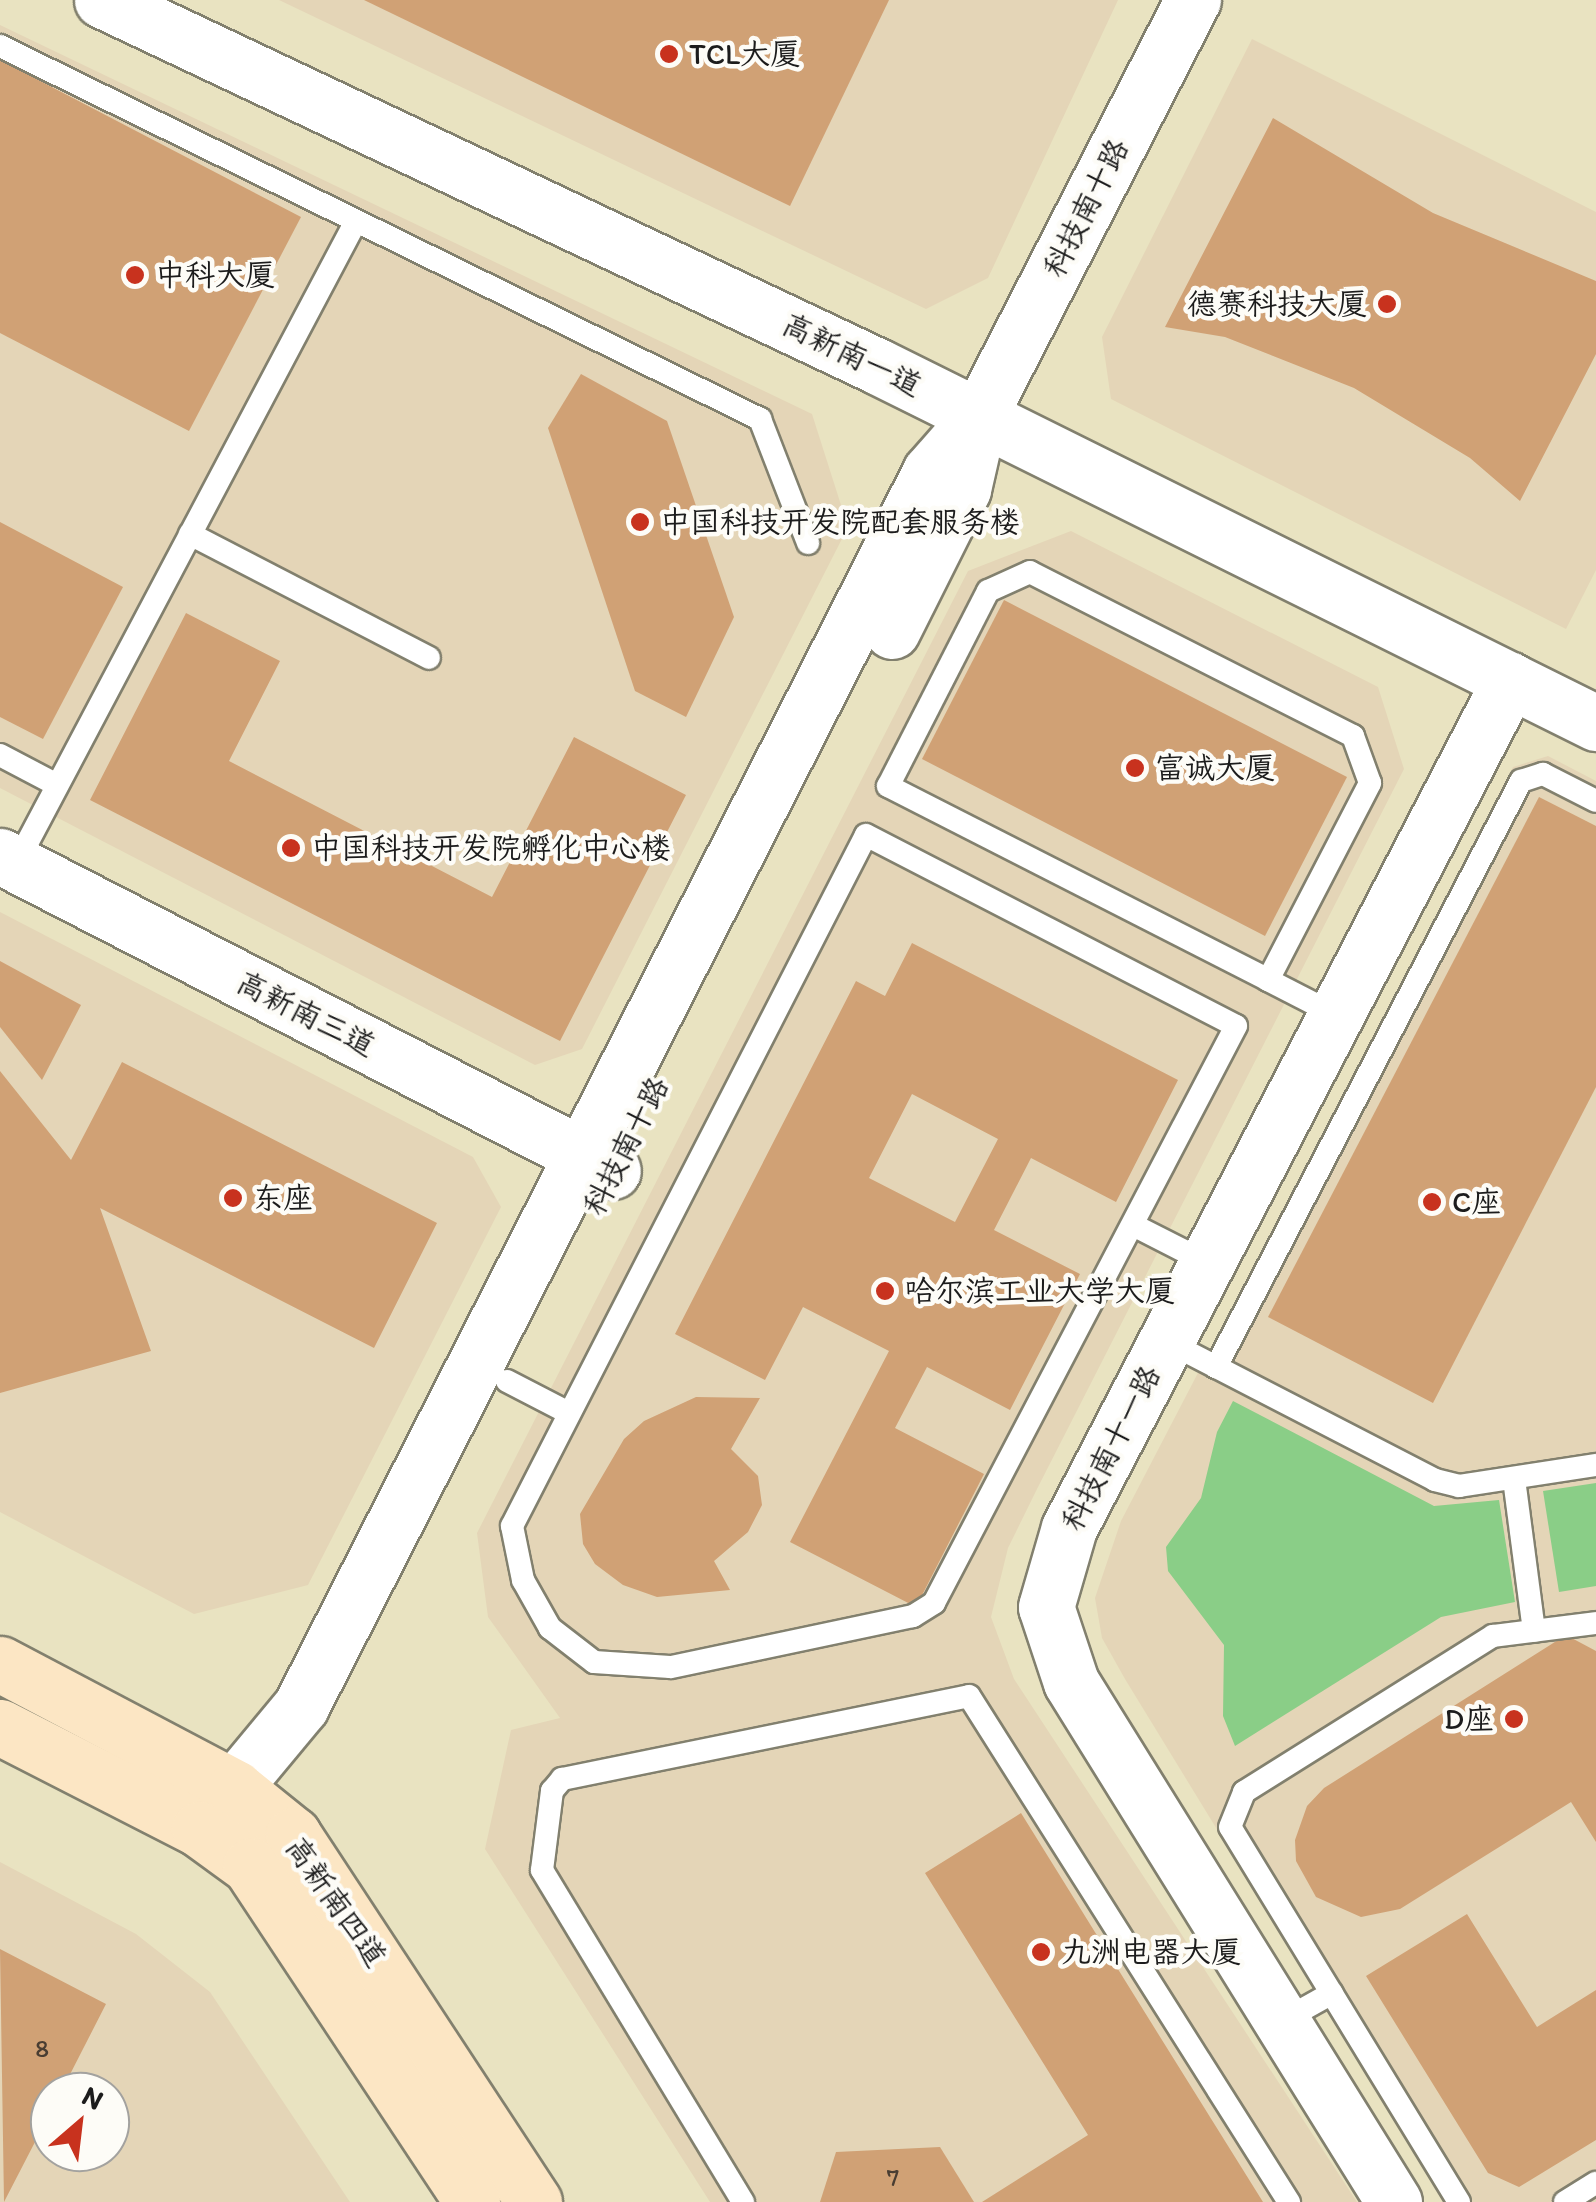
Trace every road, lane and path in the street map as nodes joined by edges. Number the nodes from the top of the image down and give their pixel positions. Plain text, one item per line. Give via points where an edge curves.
1 (102, 0) edge
2 (1193, 0) edge
3 (0, 46) edge
4 (356, 221) junction
5 (979, 416) junction
6 (190, 534) junction
7 (808, 543) dead end
8 (429, 658) dead end
9 (1510, 680) junction
10 (1596, 723) edge
11 (0, 755) edge
12 (57, 785) junction
13 (1596, 802) edge
14 (8, 860) edge
15 (1268, 980) junction
16 (1336, 1015) junction
17 (597, 1163) junction
18 (1133, 1225) junction
19 (1206, 1262) junction
20 (1166, 1340) junction
21 (1216, 1366) junction
22 (506, 1381) junction
23 (568, 1412) junction
24 (1596, 1465) edge
25 (1514, 1479) junction
26 (1596, 1623) edge
27 (1534, 1631) junction
28 (0, 1664) edge
29 (0, 1726) edge
30 (247, 1797) junction
31 (209, 1836) junction
32 (1332, 1993) junction
33 (1282, 2022) junction
34 (1596, 2182) edge
35 (472, 2202) edge
36 (534, 2202) edge
37 (742, 2202) edge
38 (1289, 2202) edge
39 (1394, 2202) edge
40 (1460, 2202) edge
41 (1565, 2202) edge

1 - 5 street, 高新南一道
2 - 5 street, 科技南十路
3 - 4 lane
4 - 6 lane
4 - 7 lane via 760,419
5 - 9 street, 高新南一道
5 - 17 street, 科技南十路 via 930,472
6 - 8 lane
6 - 12 lane
9 - 10 street, 高新南一道
9 - 16 street, 科技南十一路
11 - 12 lane
12 - 14 lane
13 - 21 lane via 1543,774 1522,781
14 - 17 street, 高新南三道
15 - 15 lane via 888,786 988,591 1030,572 1354,736 1370,783
15 - 16 lane
16 - 19 street, 科技南十一路
17 - 22 street, 科技南十路
17 - 30 street, 科技南十路
18 - 19 lane
18 - 23 lane via 948,1583 913,1616 670,1667 632,1670 572,1650 550,1628 523,1580 512,1526
18 - 23 lane via 1236,1026 866,835
19 - 20 street, 科技南十一路
20 - 21 lane
20 - 33 street, 科技南十一路 via 1069,1528 1046,1607 1071,1682
21 - 25 lane via 1435,1480 1459,1486
22 - 23 lane
22 - 30 street, 科技南十路 via 330,1726
24 - 25 lane
25 - 27 lane
26 - 27 lane
27 - 32 lane via 1493,1636 1244,1792 1230,1827
28 - 30 main road, 高新南四道
29 - 31 main road, 高新南四道
30 - 31 street, 科技南十路
30 - 36 main road, 高新南四道 via 312,1859
31 - 35 main road, 高新南四道 via 271,1890
32 - 33 lane
32 - 40 lane
33 - 39 street, 科技南十一路
34 - 41 lane
37 - 38 lane via 542,1870 552,1790 562,1779 969,1696

